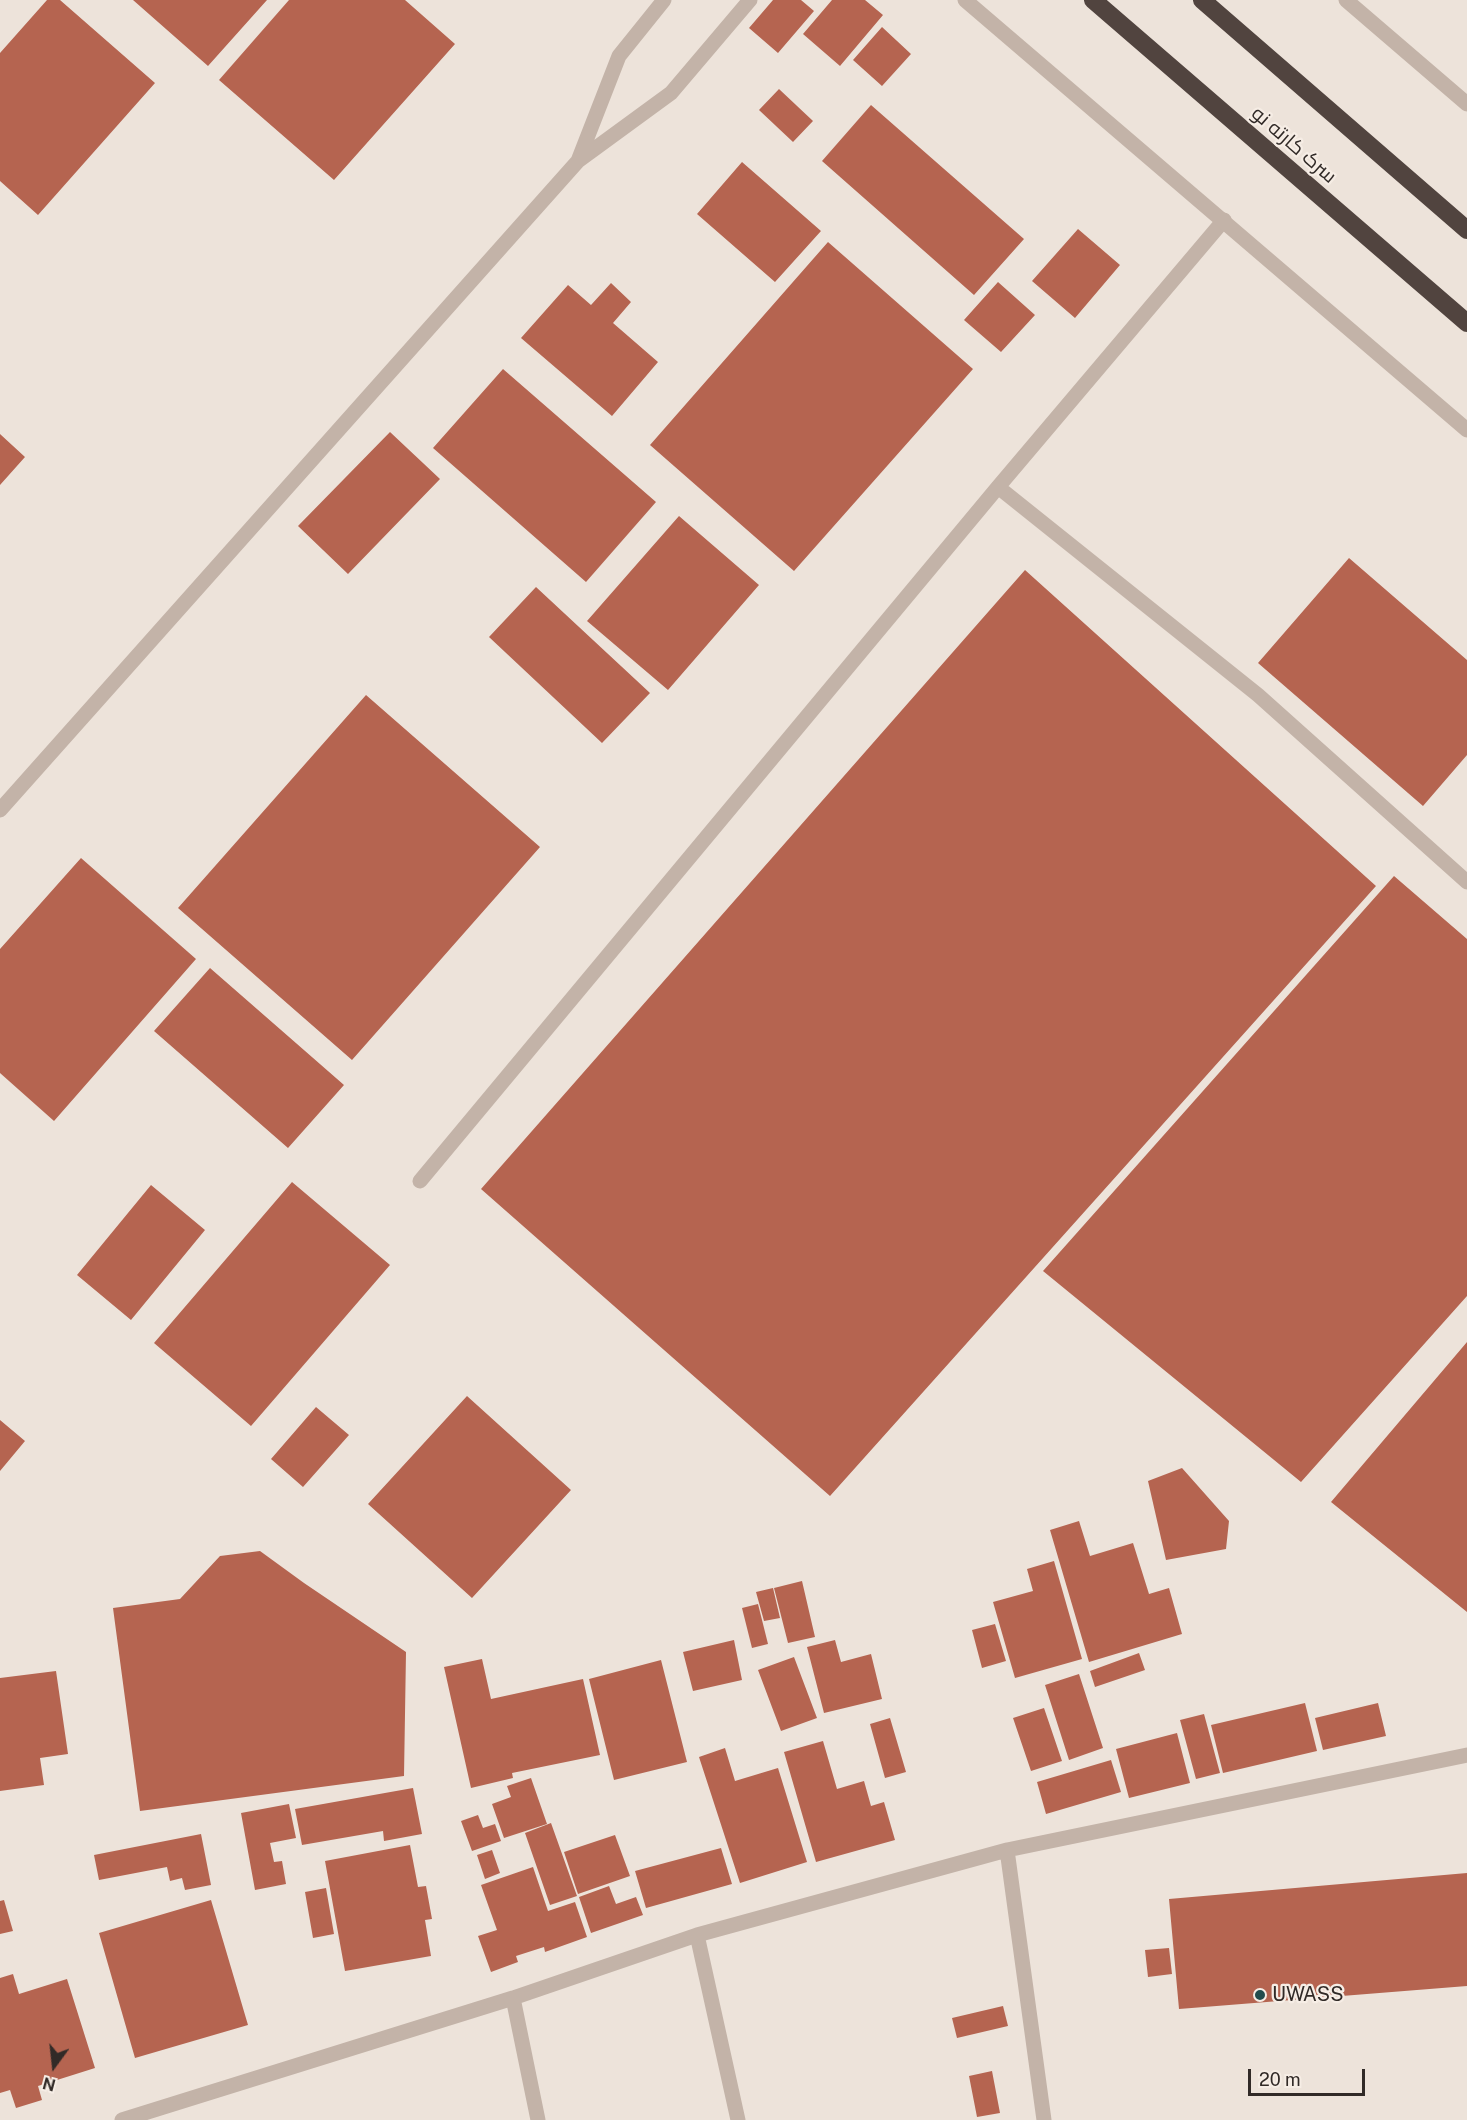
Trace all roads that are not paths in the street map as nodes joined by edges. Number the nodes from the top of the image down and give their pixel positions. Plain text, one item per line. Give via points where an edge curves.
1 (664, 0) edge
2 (750, 0) edge
3 (965, 0) edge
4 (1093, 0) edge
5 (1202, 0) edge
6 (1346, 0) edge
7 (1467, 104) edge
8 (578, 161) junction
9 (1224, 220) junction
10 (1467, 230) edge
11 (1467, 323) edge
12 (1467, 430) edge
13 (998, 487) junction
14 (0, 810) edge
15 (1467, 882) edge
16 (420, 1181) dead end
17 (1467, 1755) edge
18 (1007, 1850) junction
19 (697, 1935) junction
20 (513, 1998) junction
21 (122, 2120) edge
22 (538, 2120) edge
23 (738, 2120) edge
24 (1044, 2120) edge

1 - 8 street via 619,56
2 - 8 street via 671,93
3 - 9 street
4 - 11 highway, سرک کارته نو
5 - 10 highway
6 - 7 street
8 - 14 street
9 - 12 street
9 - 13 street
13 - 15 street via 1258,695
13 - 16 street
17 - 18 street
18 - 19 street
18 - 24 street
19 - 20 street
19 - 23 street
20 - 21 street
20 - 22 street

